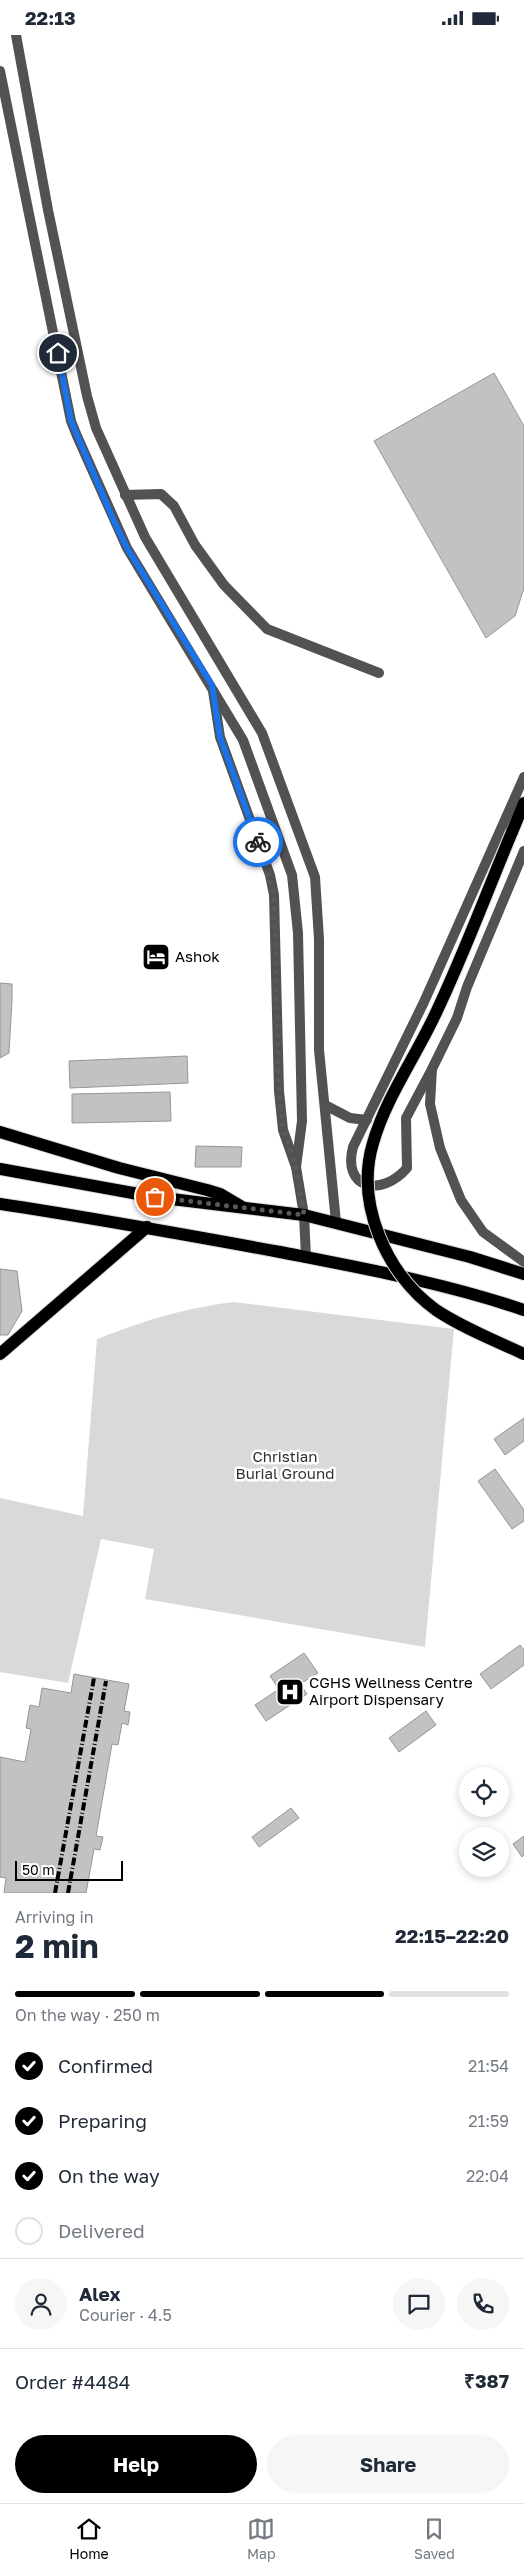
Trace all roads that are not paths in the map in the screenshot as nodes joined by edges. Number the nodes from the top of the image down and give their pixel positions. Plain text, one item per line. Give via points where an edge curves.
1 (16, 35) edge
2 (0, 71) edge
3 (125, 495) junction
4 (379, 673) dead end
5 (212, 685) junction
6 (524, 777) edge
7 (524, 803) edge
8 (524, 851) edge
9 (432, 1069) junction
10 (324, 1105) junction
11 (367, 1120) junction
12 (0, 1132) edge
13 (296, 1167) junction
14 (0, 1169) edge
15 (0, 1204) edge
16 (245, 1209) junction
17 (304, 1215) junction
18 (336, 1222) junction
19 (147, 1227) junction
20 (306, 1257) junction
21 (524, 1262) edge
22 (524, 1274) edge
23 (524, 1310) edge
24 (524, 1353) edge
25 (0, 1354) edge

1 - 3 street via 91,412
2 - 5 street via 71,421 127,548
3 - 4 street via 161,494 174,506 195,545 224,585 267,629
3 - 10 street via 153,551 262,733 311,863 317,894 319,1050
5 - 13 street via 220,737 270,875 274,895 279,1091 283,1131
5 - 13 street via 251,758 296,889 302,1121
6 - 11 street via 424,1002
7 - 24 main road, bridge via 434,1017 381,1121 373,1144 368,1189 380,1239 392,1261 417,1293 462,1326
8 - 9 street via 457,1018
9 - 11 street via 406,1118 407,1168 384,1186 373,1187 362,1182 352,1169 350,1157 353,1147
9 - 21 street via 430,1104 440,1148 454,1186 483,1232
10 - 11 street via 350,1118
10 - 18 street
12 - 16 main road via 119,1168 207,1189
13 - 17 street
14 - 16 main road via 155,1197
15 - 19 main road
16 - 17 main road
17 - 18 main road
17 - 20 street
18 - 22 main road
19 - 20 main road
19 - 25 main road
20 - 23 main road via 478,1294

